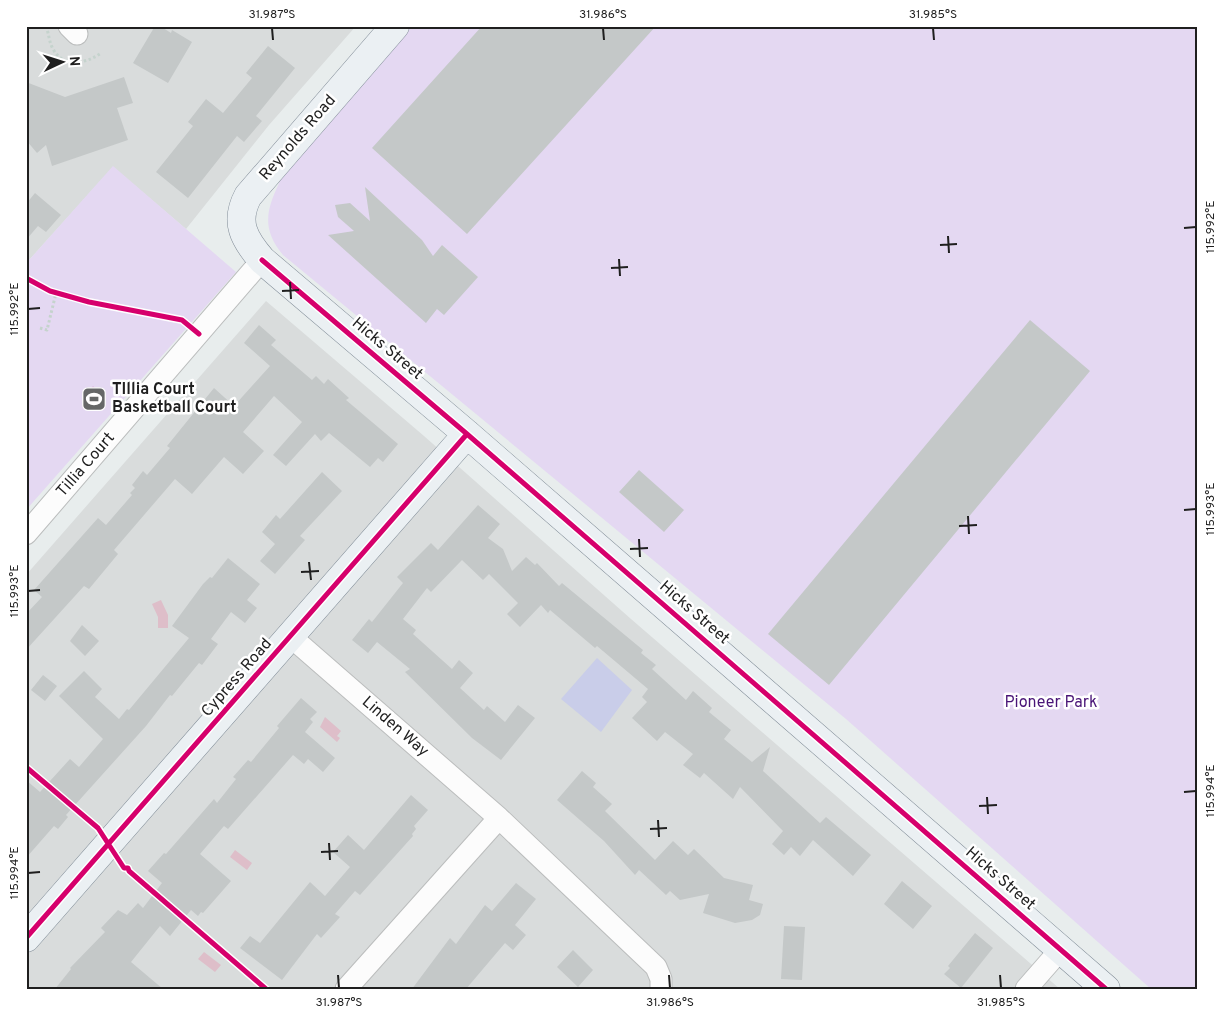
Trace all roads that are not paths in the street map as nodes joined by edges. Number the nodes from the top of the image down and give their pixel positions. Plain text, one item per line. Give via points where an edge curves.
1 (395, 26) edge
2 (262, 260) junction
3 (467, 434) junction
4 (26, 534) edge
5 (290, 636) junction
6 (499, 818) junction
7 (26, 938) edge
8 (1061, 949) junction
9 (346, 989) edge
10 (661, 989) edge
11 (1026, 989) edge
12 (1106, 989) edge

1 - 2 street, Reynolds Road via 241,208 241,228 249,245
2 - 3 street, Hicks Street
2 - 4 street, Tillia Court
3 - 5 street, Cypress Road
3 - 8 street, Hicks Street
5 - 6 street, Linden Way
5 - 7 street, Cypress Road
6 - 9 street
6 - 10 street, Linden Way via 656,967
8 - 11 street
8 - 12 street, Hicks Street

